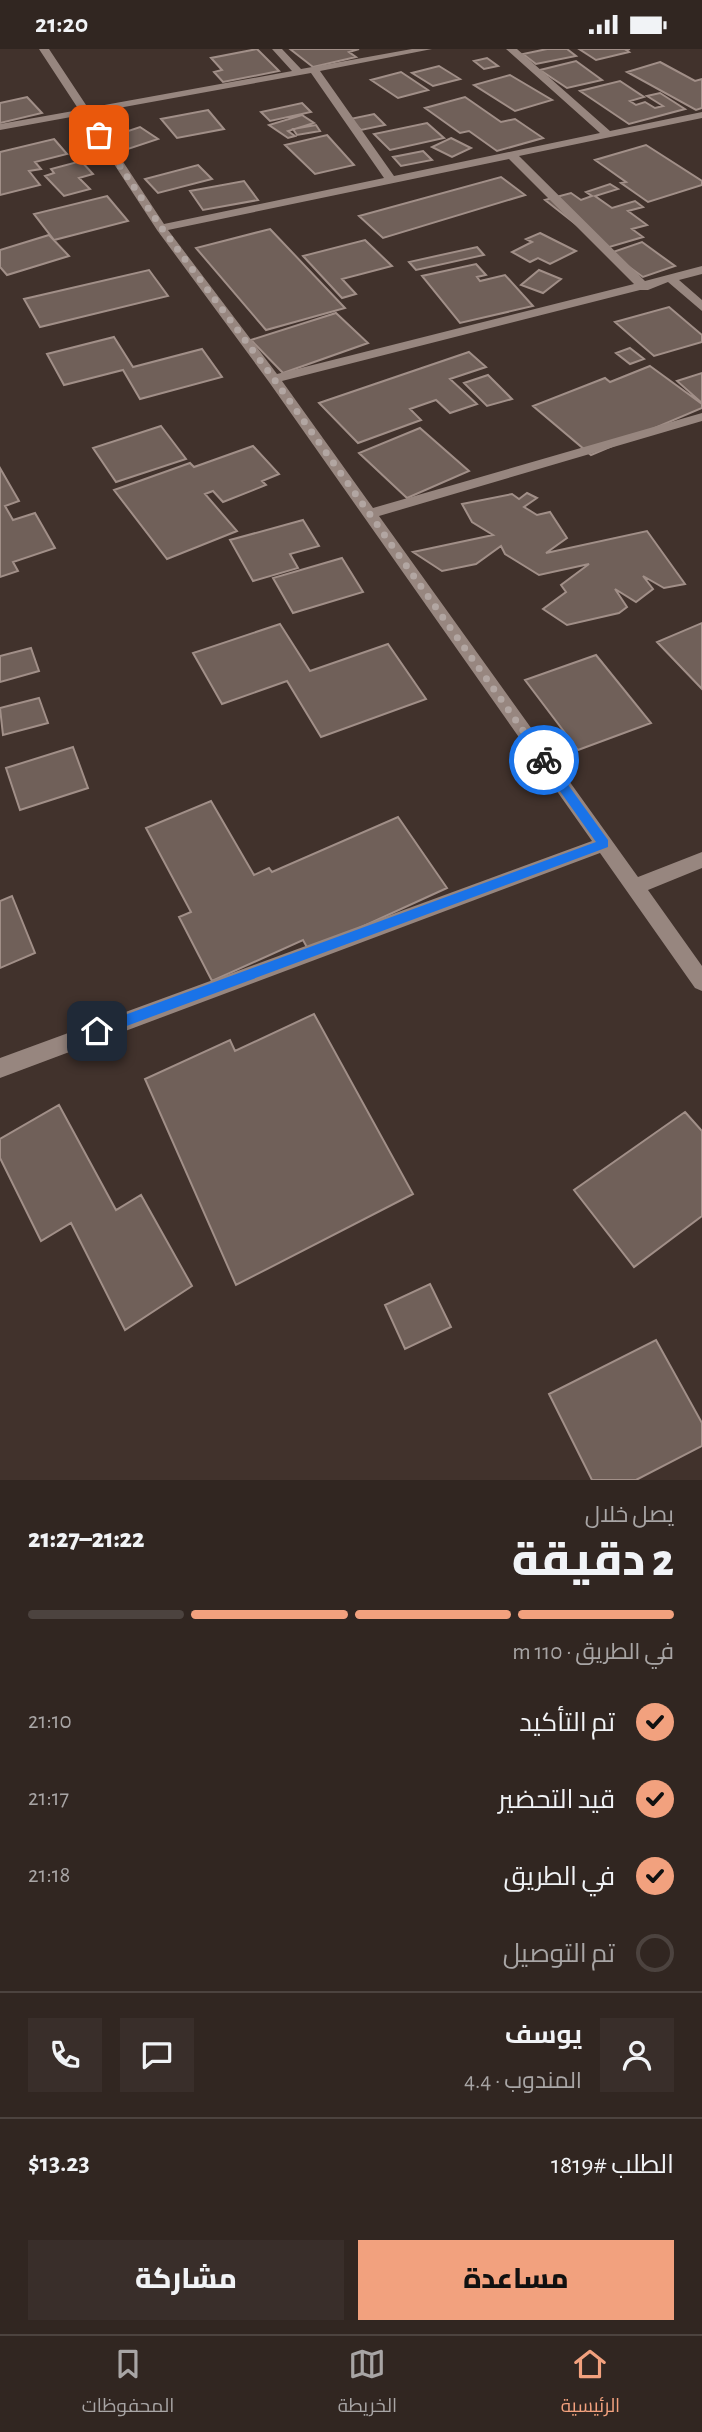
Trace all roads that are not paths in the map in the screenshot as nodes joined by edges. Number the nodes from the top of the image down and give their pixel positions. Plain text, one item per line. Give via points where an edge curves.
1 (44, 49) edge
2 (277, 49) edge
3 (427, 49) edge
4 (511, 49) edge
5 (314, 70) junction
6 (298, 72) junction
7 (84, 112) junction
8 (702, 115) edge
9 (0, 127) edge
10 (608, 135) junction
11 (511, 155) junction
12 (391, 180) junction
13 (161, 227) junction
14 (702, 270) edge
15 (670, 278) junction
16 (644, 286) junction
17 (702, 307) edge
18 (274, 379) junction
19 (702, 417) edge
20 (368, 514) junction
21 (604, 844) junction
22 (702, 860) edge
23 (635, 887) junction
24 (702, 982) edge
25 (0, 1068) edge

1 - 7 street
2 - 6 street
3 - 5 street
4 - 10 street
5 - 6 street
5 - 12 street
6 - 7 street
7 - 9 street
7 - 13 street
8 - 10 street
10 - 11 street
11 - 12 street
11 - 16 street
12 - 13 street
13 - 18 street
14 - 15 street
15 - 16 street
15 - 17 street
16 - 18 street
18 - 20 street
19 - 20 street
20 - 21 street
21 - 23 street
21 - 25 street
22 - 23 street
23 - 24 street

